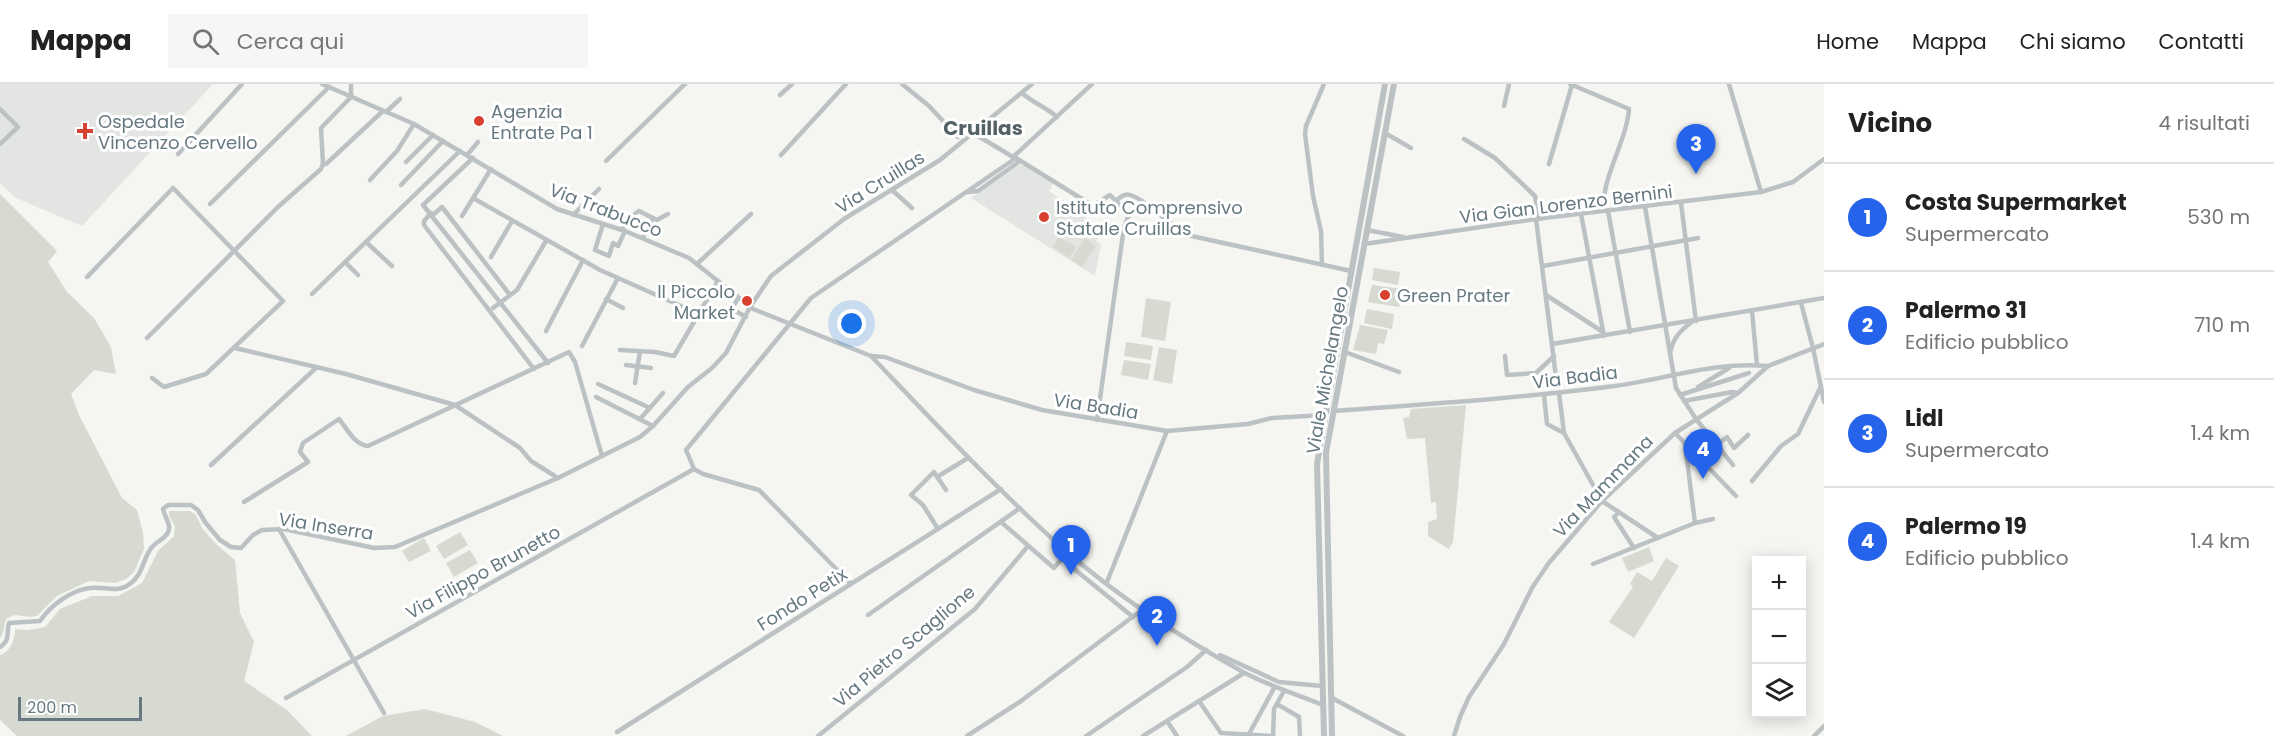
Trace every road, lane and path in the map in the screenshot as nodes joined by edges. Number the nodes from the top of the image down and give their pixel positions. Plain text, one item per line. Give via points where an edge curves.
1 (242, 84) edge
2 (322, 84) edge
3 (351, 84) edge
4 (685, 84) edge
5 (792, 84) edge
6 (846, 84) edge
7 (903, 84) edge
8 (1032, 84) edge
9 (1092, 84) edge
10 (1323, 84) edge
11 (1385, 84) edge
12 (1394, 84) edge
13 (1509, 84) edge
14 (1571, 84) edge
15 (1729, 84) edge
16 (329, 87) junction
17 (1022, 93) junction
18 (780, 95) dead end
19 (351, 97) junction
20 (400, 99) dead end
21 (1504, 106) dead end
22 (0, 109) edge
23 (385, 111) junction
24 (1057, 117) junction
25 (414, 124) junction
26 (1377, 132) junction
27 (973, 133) junction
28 (1385, 133) junction
29 (433, 135) junction
30 (1464, 139) dead end
31 (960, 140) junction
32 (443, 141) junction
33 (478, 142) dead end
34 (0, 144) edge
35 (1411, 148) dead end
36 (460, 151) junction
37 (178, 153) dead end
38 (466, 155) junction
39 (781, 155) dead end
40 (473, 159) junction
41 (1017, 159) junction
42 (1824, 159) edge
43 (606, 161) dead end
44 (406, 162) dead end
45 (323, 164) junction
46 (1549, 164) dead end
47 (490, 169) junction
48 (370, 180) dead end
49 (402, 185) dead end
50 (599, 189) dead end
51 (892, 190) junction
52 (1761, 192) junction
53 (473, 198) junction
54 (1116, 201) junction
55 (1681, 203) junction
56 (210, 204) dead end
57 (1645, 207) junction
58 (912, 208) dead end
59 (1606, 211) junction
60 (432, 214) junction
61 (668, 214) dead end
62 (752, 214) dead end
63 (1581, 214) junction
64 (573, 215) junction
65 (462, 216) dead end
66 (653, 218) junction
67 (1537, 219) junction
68 (512, 221) junction
69 (603, 224) junction
70 (624, 230) junction
71 (1367, 230) junction
72 (465, 235) junction
73 (643, 237) junction
74 (1409, 238) junction
75 (1698, 238) dead end
76 (1685, 240) junction
77 (546, 241) junction
78 (366, 242) junction
79 (455, 243) junction
80 (1364, 244) junction
81 (1651, 246) junction
82 (234, 250) junction
83 (1616, 252) junction
84 (491, 257) dead end
85 (1589, 257) junction
86 (583, 260) junction
87 (345, 262) junction
88 (698, 263) junction
89 (1322, 265) junction
90 (392, 266) dead end
91 (1543, 266) junction
92 (1351, 271) junction
93 (358, 275) dead end
94 (87, 277) dead end
95 (618, 278) junction
96 (718, 282) junction
97 (312, 294) dead end
98 (510, 295) junction
99 (1546, 296) junction
100 (738, 298) junction
101 (1824, 298) edge
102 (606, 299) junction
103 (502, 302) junction
104 (1801, 303) junction
105 (493, 308) dead end
106 (623, 308) dead end
107 (750, 308) junction
108 (1344, 309) junction
109 (1352, 310) junction
110 (1752, 311) junction
111 (699, 314) junction
112 (746, 317) junction
113 (1694, 321) junction
114 (790, 325) junction
115 (1664, 326) junction
116 (546, 331) dead end
117 (1630, 332) junction
118 (1603, 334) junction
119 (147, 338) dead end
120 (1552, 344) junction
121 (1824, 344) edge
122 (582, 346) dead end
123 (235, 348) junction
124 (1813, 348) junction
125 (620, 350) dead end
126 (640, 351) junction
127 (1345, 352) junction
128 (871, 356) junction
129 (1505, 356) dead end
130 (1554, 356) junction
131 (1669, 356) junction
132 (548, 363) junction
133 (626, 364) dead end
134 (1746, 364) junction
135 (1757, 365) junction
136 (638, 366) junction
137 (1731, 366) junction
138 (1768, 366) junction
139 (316, 368) junction
140 (651, 368) dead end
141 (534, 369) junction
142 (1763, 371) junction
143 (1399, 372) dead end
144 (1749, 373) junction
145 (1672, 374) junction
146 (1556, 376) dead end
147 (152, 378) dead end
148 (1754, 379) junction
149 (635, 383) dead end
150 (598, 384) dead end
151 (1821, 386) junction
152 (1696, 389) junction
153 (619, 393) junction
154 (663, 393) dead end
155 (1559, 393) junction
156 (1738, 393) junction
157 (1544, 394) junction
158 (1680, 395) junction
159 (596, 398) dead end
160 (1684, 401) junction
161 (1824, 402) edge
162 (455, 405) junction
163 (613, 406) junction
164 (650, 408) junction
165 (1334, 411) junction
166 (1325, 415) junction
167 (640, 419) junction
168 (1696, 419) junction
169 (1098, 420) junction
170 (653, 426) junction
171 (1167, 431) junction
172 (1564, 433) junction
173 (1674, 433) junction
174 (1748, 435) dead end
175 (1685, 444) junction
176 (1716, 445) junction
177 (602, 456) junction
178 (968, 458) junction
179 (1700, 459) junction
180 (211, 465) dead end
181 (1733, 465) dead end
182 (694, 469) junction
183 (938, 477) junction
184 (558, 478) junction
185 (1752, 481) dead end
186 (1001, 489) junction
187 (946, 490) dead end
188 (1736, 496) dead end
189 (1602, 501) junction
190 (244, 502) dead end
191 (1020, 508) junction
192 (1619, 512) junction
193 (1713, 519) dead end
194 (1000, 522) junction
195 (1695, 523) junction
196 (279, 529) junction
197 (938, 529) junction
198 (1658, 538) junction
199 (1028, 546) junction
200 (1634, 548) junction
201 (1068, 552) junction
202 (1062, 559) junction
203 (1593, 564) dead end
204 (1107, 582) junction
205 (851, 584) junction
206 (1320, 602) junction
207 (1329, 602) junction
208 (1143, 609) junction
209 (868, 615) dead end
210 (1133, 617) junction
211 (0, 647) edge
212 (1206, 650) junction
213 (354, 660) junction
214 (1244, 673) junction
215 (1322, 686) junction
216 (1274, 688) junction
217 (1284, 691) junction
218 (286, 698) dead end
219 (1332, 698) junction
220 (1198, 701) junction
221 (1276, 704) junction
222 (1323, 705) junction
223 (384, 713) dead end
224 (1167, 721) junction
225 (1824, 726) edge
226 (617, 732) dead end
227 (1221, 733) junction
228 (1249, 734) junction
229 (818, 736) edge
230 (967, 736) edge
231 (1086, 736) edge
232 (1143, 736) edge
233 (1177, 736) edge
234 (1214, 736) edge
235 (1273, 736) edge
236 (1300, 736) edge
237 (1324, 736) edge
238 (1332, 736) edge
239 (1403, 736) edge
240 (1454, 736) edge
241 (1814, 736) edge

1 - 37 street
2 - 16 street, Via Trabucco
3 - 19 street
4 - 43 street
5 - 18 street
6 - 39 street
7 - 31 street
8 - 17 street, Via Cruillas
9 - 24 street
10 - 89 street via 1305,134 1322,237
11 - 26 street, Viale Michelangelo
12 - 28 street, Viale Michelangelo
13 - 21 street
14 - 46 street
14 - 59 street via 1629,109 1606,186
15 - 52 street
16 - 19 street, Via Trabucco
16 - 56 street
17 - 24 street
17 - 27 street, Via Cruillas
19 - 23 street, Via Trabucco
19 - 45 street via 321,128
20 - 23 street
22 - 34 street via 18,127
23 - 25 street, Via Trabucco
23 - 45 street
24 - 41 street
25 - 29 street, Via Trabucco
25 - 48 street via 397,151
26 - 28 street
26 - 92 street, Viale Michelangelo
27 - 31 street, Via Cruillas
27 - 41 street
28 - 35 street
28 - 71 street, Viale Michelangelo
29 - 32 street, Via Trabucco
29 - 44 street
30 - 67 street via 1495,158 1535,196
31 - 51 street, Via Cruillas via 940,160
32 - 36 street, Via Trabucco
32 - 49 street
33 - 38 street
36 - 38 street, Via Trabucco
36 - 78 street
38 - 40 street, Via Trabucco
40 - 47 street, Via Trabucco
40 - 60 street via 423,205
41 - 54 street via 1090,204 1110,195
41 - 114 street via 811,298
42 - 52 street, Via Gian Lorenzo Bernini via 1793,182
45 - 82 street
47 - 53 street
47 - 64 street, Via Trabucco
50 - 64 street
51 - 58 street
51 - 107 street, Via Cruillas via 844,219 783,266 763,286
52 - 55 street, Via Gian Lorenzo Bernini
53 - 65 street
53 - 68 street
54 - 89 street via 1127,194 1187,235
54 - 169 street via 1129,215 1122,237
55 - 57 street, Via Gian Lorenzo Bernini
55 - 76 street
57 - 59 street, Via Gian Lorenzo Bernini
57 - 81 street
59 - 63 street, Via Gian Lorenzo Bernini
59 - 83 street
60 - 72 street via 442,207
60 - 79 street
60 - 141 street via 424,225
61 - 66 street
62 - 88 street
63 - 67 street, Via Gian Lorenzo Bernini
63 - 85 street
64 - 69 street, Via Trabucco
66 - 70 street via 638,212
66 - 73 street
67 - 74 street, Via Gian Lorenzo Bernini
67 - 91 street
68 - 77 street
68 - 84 street
69 - 70 street, Via Trabucco
69 - 70 street via 596,250 609,256 613,243 618,246
70 - 73 street, Via Trabucco
71 - 74 street, Via Gian Lorenzo Bernini
71 - 80 street, Viale Michelangelo
72 - 79 street
72 - 98 street
73 - 88 street, Via Trabucco
74 - 80 street, Via Gian Lorenzo Bernini
75 - 76 street
76 - 81 street
76 - 113 street
77 - 86 street
77 - 98 street via 517,290
78 - 87 street
78 - 90 street
79 - 103 street
80 - 109 street, Viale Michelangelo
81 - 83 street
81 - 115 street
82 - 94 street via 173,188
82 - 119 street
82 - 123 street via 284,301
83 - 85 street
83 - 117 street
85 - 91 street
85 - 118 street
86 - 95 street
86 - 116 street
87 - 93 street
87 - 97 street
88 - 96 street, Via Trabucco
89 - 92 street
91 - 99 street
92 - 108 street, Viale Michelangelo
95 - 102 street
95 - 111 street
96 - 100 street, Via Trabucco
96 - 111 street
98 - 103 street
99 - 118 street
99 - 120 street
100 - 107 street, Via Trabucco
100 - 112 street via 732,309
101 - 104 street
102 - 106 street
102 - 122 street
103 - 105 street
103 - 132 street
104 - 110 street
104 - 124 street
107 - 112 street, Via Inserra
107 - 114 street, Via Trabucco
108 - 109 street
108 - 166 street, Viale Michelangelo
109 - 127 street, Viale Michelangelo
110 - 113 street
110 - 135 street
111 - 126 street via 674,356
112 - 170 street, Via Inserra via 726,352
113 - 115 street
113 - 131 street via 1672,342
114 - 128 street, Via Trabucco
114 - 182 street via 686,450
115 - 117 street
115 - 131 street
117 - 118 street
118 - 120 street
120 - 130 street
121 - 124 street
123 - 139 street
123 - 147 street via 206,374 164,387
124 - 138 street
124 - 151 street
125 - 126 street
126 - 136 street
127 - 143 street
127 - 165 street, Viale Michelangelo
128 - 169 street, Via Badia via 885,357 1042,411
128 - 178 street
129 - 130 street via 1508,375 1536,373
130 - 146 street
131 - 145 street
132 - 141 street
132 - 177 street via 569,352 575,362
133 - 136 street
134 - 135 street, Via Badia
134 - 137 street, Via Badia
134 - 144 street
135 - 138 street, Via Badia
135 - 142 street
136 - 140 street
136 - 149 street
137 - 145 street, Via Badia
137 - 152 street
138 - 142 street, Via Mammana
139 - 162 street
139 - 180 street
141 - 162 street
142 - 148 street, Via Mammana
144 - 148 street
144 - 152 street
145 - 155 street, Via Badia
145 - 158 street
148 - 156 street, Via Mammana
150 - 153 street
151 - 161 street
151 - 185 street via 1798,434 1781,446
152 - 158 street
153 - 163 street
153 - 164 street
154 - 164 street
155 - 157 street, Via Badia
155 - 172 street
156 - 160 street
156 - 168 street, Via Mammana
157 - 165 street, Via Badia
157 - 172 street via 1547,424
158 - 160 street
159 - 163 street
160 - 168 street
162 - 184 street
162 - 190 street via 368,446 360,445 339,419 303,443 300,452 308,462
163 - 167 street
164 - 167 street
165 - 207 street, Viale Michelangelo via 1325,464
166 - 171 street, Via Badia
166 - 206 street, Viale Michelangelo via 1317,464
167 - 170 street
168 - 173 street, Via Mammana
168 - 176 street
169 - 171 street, Via Badia
170 - 177 street, Via Inserra
171 - 204 street
172 - 189 street
173 - 175 street
173 - 189 street, Via Mammana
174 - 176 street via 1734,448 1727,437
175 - 179 street
175 - 195 street
176 - 179 street
176 - 181 street
177 - 184 street, Via Inserra
178 - 183 street
178 - 186 street
179 - 188 street
182 - 205 street via 759,490
182 - 213 street, Via Filippo Brunetto
183 - 187 street
183 - 197 street via 934,472 911,495
184 - 196 street, Via Inserra via 395,548 374,548
186 - 191 street
186 - 197 street, Fondo Petix
189 - 192 street
189 - 240 street, Via Mammana via 1532,588 1504,644 1470,697
191 - 194 street
191 - 201 street
192 - 198 street
192 - 200 street via 1614,517
193 - 195 street
194 - 199 street
194 - 209 street
195 - 198 street
196 - 211 street, Via Inserra via 262,530 241,548 231,547 220,540 198,510 190,505 168,505 163,509 170,527 168,532 152,547 139,575 130,584 117,590 89,588 58,601 40,621 9,623 9,636
196 - 213 street
197 - 205 street, Fondo Petix
198 - 200 street
199 - 202 street via 1054,568
199 - 229 street, Via Pietro Scaglione via 975,609
200 - 203 street
201 - 202 street
201 - 204 street
202 - 210 street
204 - 208 street
205 - 226 street, Fondo Petix
206 - 207 street
206 - 215 street, Viale Michelangelo
207 - 219 street, Viale Michelangelo
208 - 210 street
208 - 212 street
210 - 230 street via 1021,701
212 - 214 street
212 - 215 street via 1279,682
212 - 231 street
213 - 218 street, Via Filippo Brunetto
213 - 223 street
214 - 216 street
214 - 220 street
215 - 222 street, Viale Michelangelo
216 - 217 street
216 - 228 street
217 - 221 street
217 - 222 street
219 - 238 street, Viale Michelangelo
219 - 239 street
220 - 224 street
220 - 227 street
221 - 235 street
221 - 236 street via 1299,717
222 - 237 street, Viale Michelangelo
224 - 232 street
224 - 233 street
225 - 241 street
227 - 228 street
227 - 234 street
228 - 235 street

